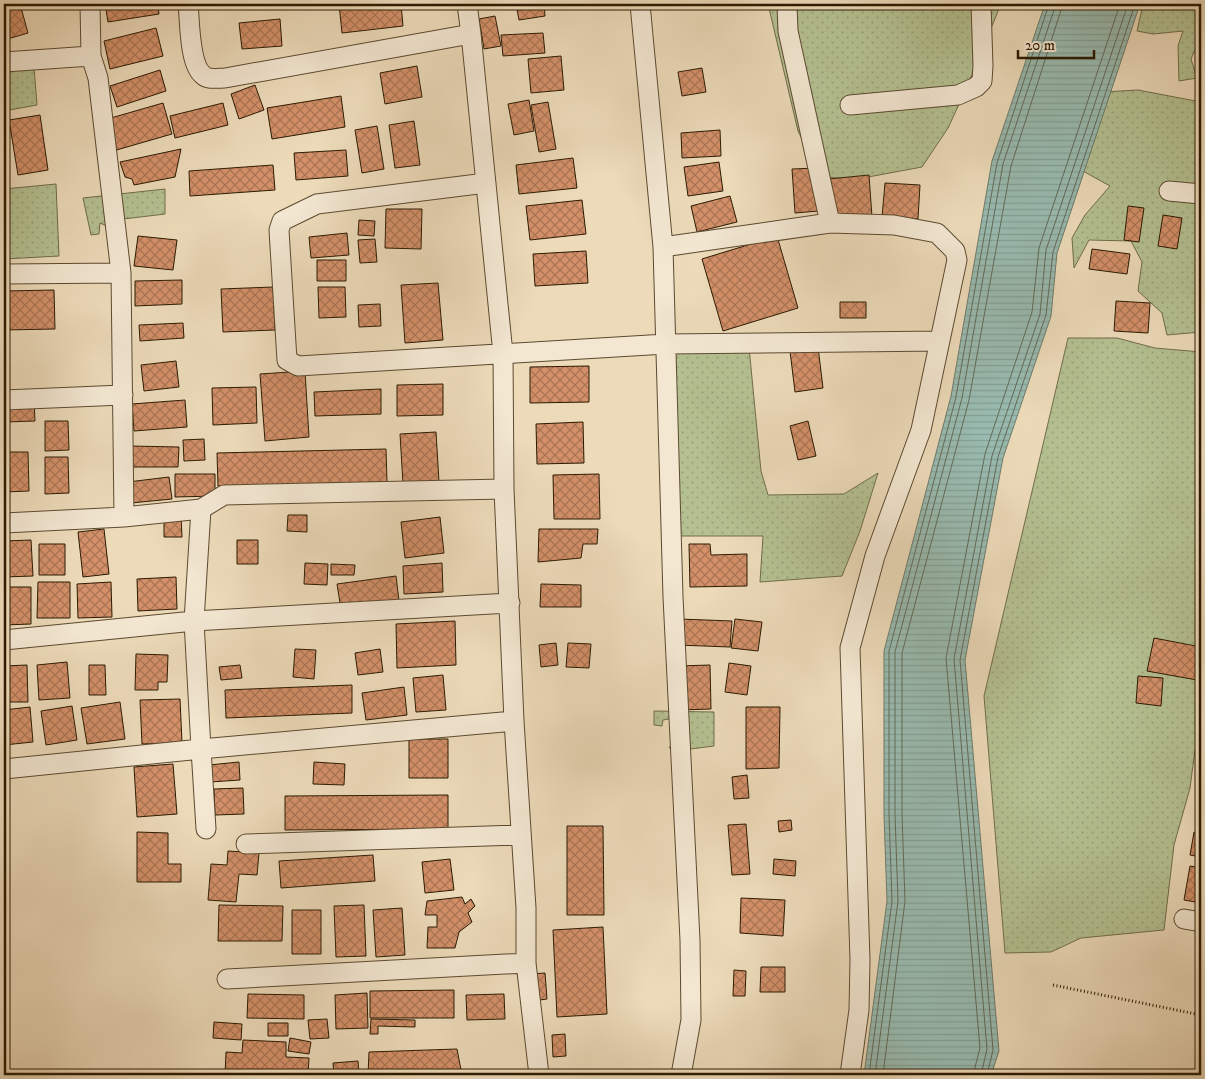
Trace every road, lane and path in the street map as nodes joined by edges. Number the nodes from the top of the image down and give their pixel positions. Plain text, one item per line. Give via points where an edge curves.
1 (90, 4) edge
2 (188, 4) edge
3 (467, 4) edge
4 (640, 4) edge
5 (786, 4) edge
6 (981, 4) edge
7 (471, 34) junction
8 (91, 56) junction
9 (4, 62) edge
10 (850, 105) dead end
11 (486, 183) junction
12 (1169, 191) dead end
13 (1201, 194) edge
14 (830, 223) junction
15 (663, 247) junction
16 (121, 273) junction
17 (4, 274) edge
18 (940, 341) junction
19 (666, 344) junction
20 (502, 354) junction
21 (123, 395) junction
22 (4, 400) edge
23 (504, 489) junction
24 (201, 509) junction
25 (124, 517) junction
26 (4, 522) edge
27 (510, 603) junction
28 (194, 621) junction
29 (4, 640) edge
30 (514, 721) junction
31 (201, 748) junction
32 (4, 769) edge
33 (206, 829) dead end
34 (520, 835) junction
35 (246, 844) dead end
36 (526, 963) junction
37 (227, 979) dead end
38 (1053, 985) dead end
39 (1201, 1014) edge
40 (539, 1075) edge
41 (681, 1075) edge
42 (850, 1075) edge

1 - 8 street
2 - 7 street via 196,66 203,76 212,78
3 - 7 street
4 - 15 street
5 - 14 street via 788,31
6 - 10 street via 983,66 982,81 976,87 958,95
7 - 11 street
8 - 9 street
8 - 16 street via 98,78
11 - 20 street
11 - 20 street via 317,204 282,221 279,230 285,354 287,360 298,366
12 - 13 street
14 - 15 street
14 - 18 street via 911,226 937,233 947,241 957,260
15 - 19 street
16 - 17 street
16 - 21 street
18 - 19 street
18 - 42 street via 921,430 875,556 850,648 860,960
19 - 20 street
19 - 41 street via 673,597 691,984 690,1020
20 - 23 street
21 - 22 street
21 - 25 street
23 - 24 street via 224,495
23 - 27 street
24 - 25 street
24 - 28 street
25 - 26 street
27 - 28 street
27 - 30 street
28 - 29 street
28 - 31 street
30 - 31 street
30 - 34 street
31 - 32 street
31 - 33 street
34 - 35 street
34 - 36 street
36 - 37 street
36 - 40 street
38 - 39 path

